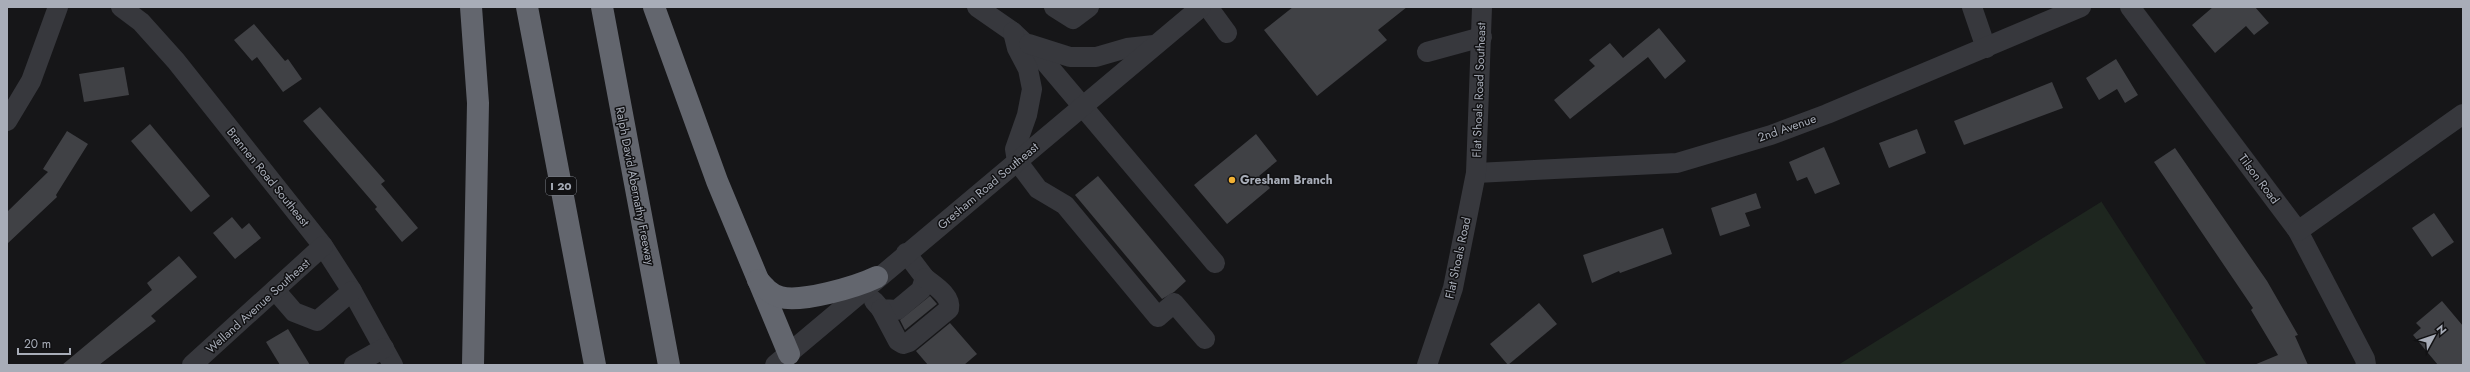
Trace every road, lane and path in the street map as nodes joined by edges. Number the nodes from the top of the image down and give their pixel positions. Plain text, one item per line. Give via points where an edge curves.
1 (58, 7) edge
2 (121, 7) edge
3 (471, 7) edge
4 (527, 7) edge
5 (602, 7) edge
6 (654, 7) edge
7 (977, 7) edge
8 (1054, 7) edge
9 (1089, 7) edge
10 (1201, 7) edge
11 (1208, 7) edge
12 (1482, 7) edge
13 (1972, 7) edge
14 (2081, 7) edge
15 (2130, 7) edge
16 (1227, 33) dead end
17 (1482, 36) junction
18 (1020, 38) junction
19 (1154, 45) junction
20 (1986, 48) junction
21 (1427, 52) dead end
22 (1082, 107) junction
23 (2463, 114) edge
24 (7, 121) edge
25 (1017, 161) junction
26 (1476, 173) junction
27 (2298, 231) junction
28 (323, 246) junction
29 (906, 253) junction
30 (1215, 263) dead end
31 (756, 278) junction
32 (925, 278) junction
33 (870, 284) junction
34 (275, 290) junction
35 (352, 291) junction
36 (881, 309) junction
37 (1205, 339) dead end
38 (384, 348) junction
39 (782, 359) edge
40 (192, 365) edge
41 (354, 365) edge
42 (393, 365) edge
43 (473, 365) edge
44 (595, 365) edge
45 (669, 365) edge
46 (1427, 365) edge
47 (2366, 365) edge

1 - 24 street via 31,81
2 - 28 street, Brannen Road Southeast via 140,22 176,61
3 - 43 highway via 478,103
4 - 44 highway, I 20
5 - 45 highway, Ralph David Abernathy Freeway
6 - 31 highway
7 - 18 street
8 - 9 street via 1073,19
10 - 19 street, Gresham Road Southeast
11 - 16 street
12 - 17 street, Flat Shoals Road Southeast
13 - 20 street
14 - 20 street, 2nd Avenue
15 - 27 street, Tilson Road
17 - 21 street
17 - 26 street, Flat Shoals Road Southeast
18 - 19 street via 1070,57 1096,56 1127,48
18 - 22 street
18 - 25 street via 1017,48 1028,69 1032,90 1027,115 1014,149
19 - 22 street, Gresham Road Southeast
20 - 26 street, 2nd Avenue via 1771,135 1677,163
22 - 25 street, Gresham Road Southeast
22 - 30 street
23 - 27 street
25 - 29 street, Gresham Road Southeast
25 - 37 street via 1038,189 1065,205 1158,317 1174,303
26 - 46 street, Flat Shoals Road via 1453,288
27 - 47 street, Tilson Road
28 - 34 street, Welland Avenue Southeast
28 - 35 street, Brannen Road Southeast
29 - 32 street
29 - 33 street, Gresham Road Southeast
31 - 33 highway via 772,294 793,299
31 - 39 highway
32 - 36 street via 921,290 910,301 897,310
32 - 36 street via 948,298 949,309 909,342 903,344 898,341
33 - 36 street
33 - 39 street, Gresham Road Southeast
34 - 35 street via 294,312 316,321
34 - 40 street, Welland Avenue Southeast
35 - 38 street, Brannen Road Southeast
38 - 41 street
38 - 42 street, Brannen Road Southeast

